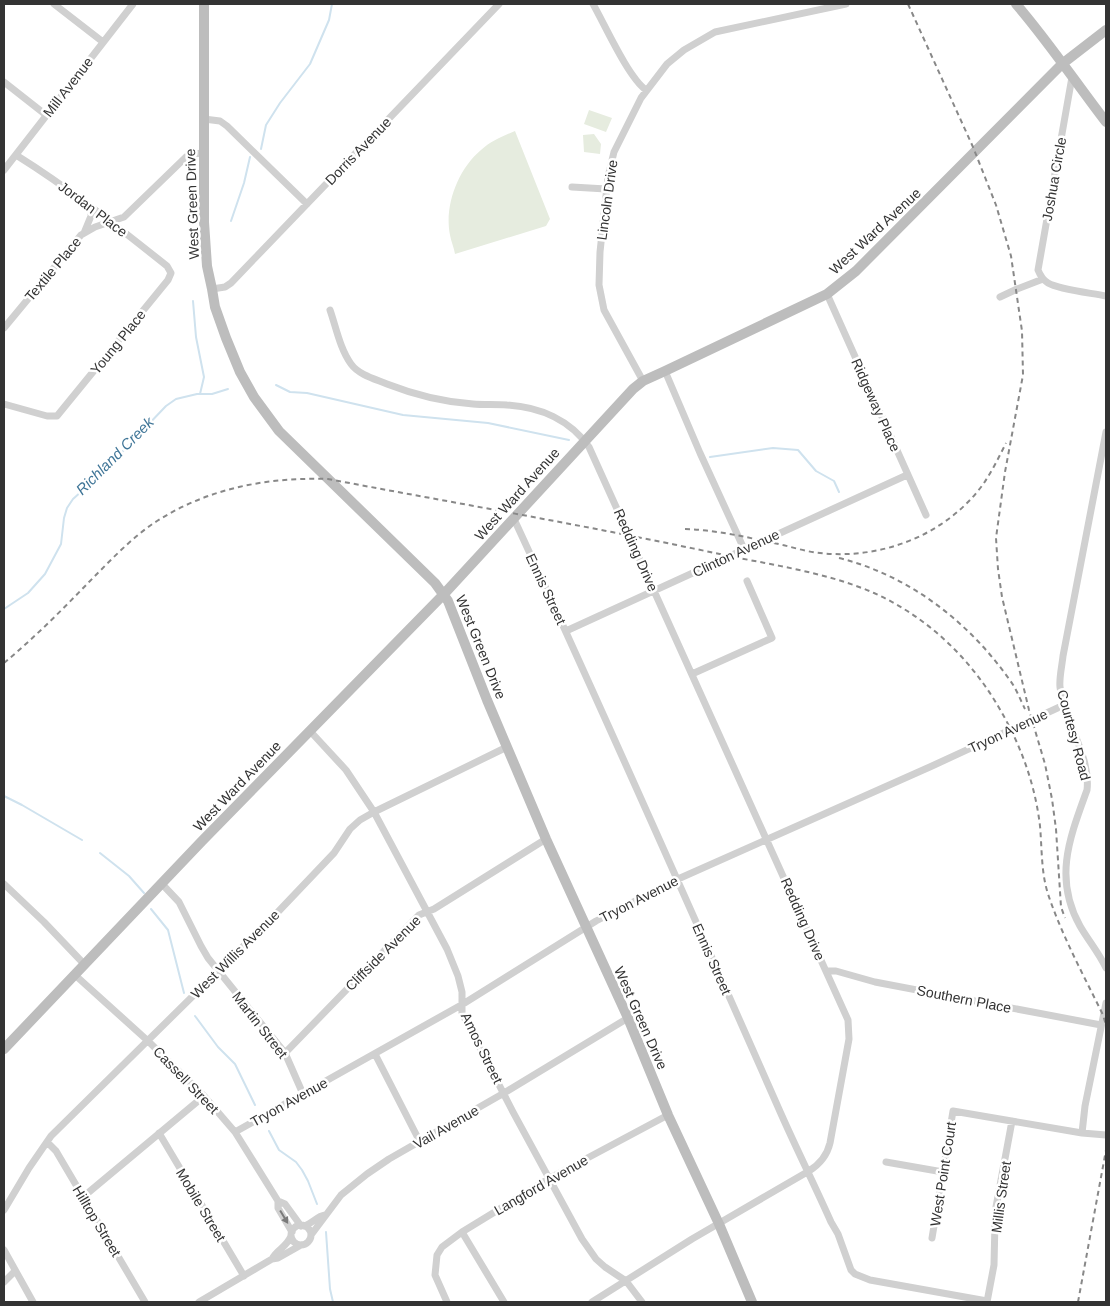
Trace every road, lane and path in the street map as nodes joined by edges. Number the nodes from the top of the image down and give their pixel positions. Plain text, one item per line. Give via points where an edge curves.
1 (54, 4) edge
2 (133, 4) edge
3 (204, 4) edge
4 (499, 4) edge
5 (593, 4) edge
6 (846, 4) edge
7 (1016, 4) edge
8 (1106, 30) edge
9 (103, 42) junction
10 (1062, 64) junction
11 (1072, 78) junction
12 (4, 82) edge
13 (646, 90) junction
14 (46, 115) junction
15 (204, 119) junction
16 (1106, 122) edge
17 (204, 154) junction
18 (16, 155) junction
19 (4, 170) edge
20 (572, 187) dead end
21 (606, 190) junction
22 (307, 204) junction
23 (91, 207) junction
24 (111, 222) junction
25 (84, 233) junction
26 (167, 266) joint
27 (1043, 279) junction
28 (212, 289) junction
29 (827, 294) junction
30 (1106, 296) edge
31 (1000, 297) dead end
32 (330, 310) dead end
33 (4, 328) edge
34 (664, 371) junction
35 (644, 381) junction
36 (4, 404) edge
37 (1106, 432) edge
38 (585, 441) junction
39 (908, 475) junction
40 (926, 515) dead end
41 (514, 519) junction
42 (744, 549) junction
43 (746, 581) dead end
44 (654, 591) junction
45 (444, 594) junction
46 (566, 631) junction
47 (692, 674) junction
48 (1064, 705) junction
49 (310, 731) junction
50 (507, 747) junction
51 (374, 812) junction
52 (546, 839) junction
53 (768, 839) junction
54 (678, 879) junction
55 (4, 884) edge
56 (162, 884) junction
57 (427, 912) junction
58 (586, 928) junction
59 (85, 964) junction
60 (1106, 968) edge
61 (219, 971) junction
62 (827, 971) junction
63 (75, 975) junction
64 (1106, 1002) edge
65 (463, 1004) junction
66 (628, 1018) junction
67 (1101, 1025) junction
68 (148, 1041) junction
69 (4, 1049) edge
70 (285, 1053) junction
71 (375, 1054) junction
72 (303, 1094) junction
73 (504, 1094) junction
74 (204, 1096) junction
75 (668, 1115) junction
76 (1012, 1121) junction
77 (235, 1132) junction
78 (1082, 1133) junction
79 (159, 1134) junction
80 (1106, 1135) edge
81 (47, 1142) junction
82 (420, 1142) junction
83 (886, 1162) dead end
84 (809, 1171) junction
85 (943, 1172) junction
86 (550, 1178) junction
87 (83, 1197) junction
88 (278, 1201) junction
89 (4, 1210) edge
90 (325, 1215) junction
91 (719, 1224) junction
92 (302, 1226) junction
93 (462, 1232) junction
94 (292, 1234) junction
95 (311, 1235) junction
96 (932, 1238) dead end
97 (300, 1245) junction
98 (4, 1250) edge
99 (272, 1259) junction
100 (15, 1270) junction
101 (244, 1276) junction
102 (626, 1281) junction
103 (4, 1282) edge
104 (33, 1302) edge
105 (145, 1302) edge
106 (199, 1302) edge
107 (447, 1302) edge
108 (504, 1302) edge
109 (592, 1302) edge
110 (642, 1302) edge
111 (752, 1302) edge
112 (987, 1302) edge

1 - 9 street
2 - 9 street, Mill Avenue
3 - 15 street, West Green Drive
4 - 22 street, Dorris Avenue
5 - 13 street via 639,85
6 - 13 street, Lincoln Drive via 715,32 667,64
7 - 10 street
8 - 10 street, West Ward Avenue
9 - 14 street, Mill Avenue
10 - 11 street
10 - 29 street, West Ward Avenue via 884,245
11 - 16 street
11 - 27 street, Joshua Circle via 1039,263 1038,270
12 - 14 street
13 - 21 street, Lincoln Drive via 614,152
14 - 18 street, Mill Avenue
15 - 17 street, West Green Drive
15 - 22 street via 220,121 227,126
17 - 24 street, Textile Place via 186,157 124,217
17 - 28 street, West Green Drive via 204,222
18 - 19 street, Mill Avenue
18 - 23 street, Jordan Place
20 - 21 street
21 - 35 street, Lincoln Drive via 600,252 601,298 604,310
22 - 28 street, Dorris Avenue via 231,283
23 - 24 street, Jordan Place
23 - 25 street
24 - 25 street, Textile Place
24 - 26 street, Jordan Place
25 - 33 street, Textile Place
26 - 36 street, Young Place via 171,273 168,280 56,416
27 - 30 street via 1048,283
27 - 31 street
28 - 45 street, West Green Drive via 218,315 240,372 279,431
29 - 34 street, West Ward Avenue
29 - 39 street, Ridgeway Place
32 - 38 street via 351,365 360,373 436,400 507,404 550,414
34 - 35 street, West Ward Avenue
34 - 42 street
35 - 38 street, West Ward Avenue
37 - 48 street, Courtesy Road via 1063,656 1060,686
38 - 41 street, West Ward Avenue
38 - 44 street, Redding Drive
39 - 40 street, Ridgeway Place
39 - 42 street, Clinton Avenue
41 - 45 street, West Ward Avenue
41 - 46 street, Ennis Street
42 - 44 street, Clinton Avenue
43 - 47 street via 772,638
44 - 46 street, Clinton Avenue
44 - 47 street, Redding Drive
45 - 49 street, West Ward Avenue
45 - 50 street, West Green Drive
46 - 54 street, Ennis Street
47 - 53 street, Redding Drive
48 - 53 street, Tryon Avenue
48 - 60 street, Courtesy Road via 1088,780 1066,856 1068,895 1080,925
49 - 51 street, Amos Street via 346,770
49 - 56 street, West Ward Avenue
50 - 51 street, West Willis Avenue
50 - 52 street, West Green Drive
51 - 57 street, Amos Street
51 - 61 street, West Willis Avenue via 350,829 334,853
52 - 57 street, Cliffside Avenue
52 - 58 street, West Green Drive
53 - 54 street, Tryon Avenue
53 - 62 street, Redding Drive
54 - 58 street, Tryon Avenue
54 - 84 street, Ennis Street
55 - 59 street
56 - 59 street, West Ward Avenue
56 - 61 street, Martin Street via 179,902 200,946
57 - 65 street, Amos Street via 458,976
57 - 70 street, Cliffside Avenue via 419,915
58 - 65 street, Tryon Avenue
58 - 66 street, West Green Drive
59 - 63 street, West Ward Avenue
61 - 68 street, West Willis Avenue
61 - 70 street, Martin Street
62 - 67 street, Southern Place
62 - 84 street, Redding Drive via 848,1020 850,1039 828,1151
63 - 68 street, Cassell Street
63 - 69 street, West Ward Avenue
64 - 67 street
65 - 71 street, Tryon Avenue
65 - 73 street, Amos Street via 462,1012
66 - 73 street, Vail Avenue
66 - 75 street, West Green Drive
67 - 78 street
68 - 74 street, Cassell Street
68 - 81 street, West Willis Avenue
70 - 72 street, Martin Street
71 - 72 street, Tryon Avenue
71 - 82 street
72 - 77 street, Tryon Avenue
73 - 82 street, Vail Avenue
73 - 86 street, Amos Street
74 - 77 street, Cassell Street
74 - 79 street
75 - 86 street, Langford Avenue
75 - 91 street, West Green Drive
76 - 78 street
76 - 85 street, West Point Court via 953,1110
76 - 112 street, Millis Street via 996,1207 994,1265
77 - 88 street, Cassell Street
78 - 80 street
79 - 87 street
79 - 101 street, Mobile Street
81 - 87 street, Hilltop Street via 56,1151
81 - 89 street, West Willis Avenue
82 - 90 street, Vail Avenue via 366,1174 341,1195
83 - 85 street
84 - 91 street, Redding Drive
84 - 112 street, Ennis Street via 855,1274 870,1280
85 - 96 street, West Point Court
86 - 93 street, Langford Avenue
86 - 102 street, Amos Street via 590,1251 605,1267
87 - 105 street, Hilltop Street
88 - 92 street, Cassell Street via 285,1204
88 -> 94 street, Cassell Street via 278,1208
90 - 92 street, Vail Avenue
90 - 95 street, Vail Avenue
91 - 102 street, Redding Drive
91 - 111 street, West Green Drive
92 - 94 street via 295,1228
92 - 95 street via 309,1229
93 - 107 street, Langford Avenue via 442,1247 437,1255 435,1273
93 - 108 street
94 - 97 street via 294,1242
94 - 99 street via 286,1246
95 - 97 street via 307,1243
97 - 99 street
98 - 100 street
99 - 101 street
100 - 103 street
100 - 104 street
101 - 106 street
102 - 109 street, Redding Drive
102 - 110 street, Amos Street

